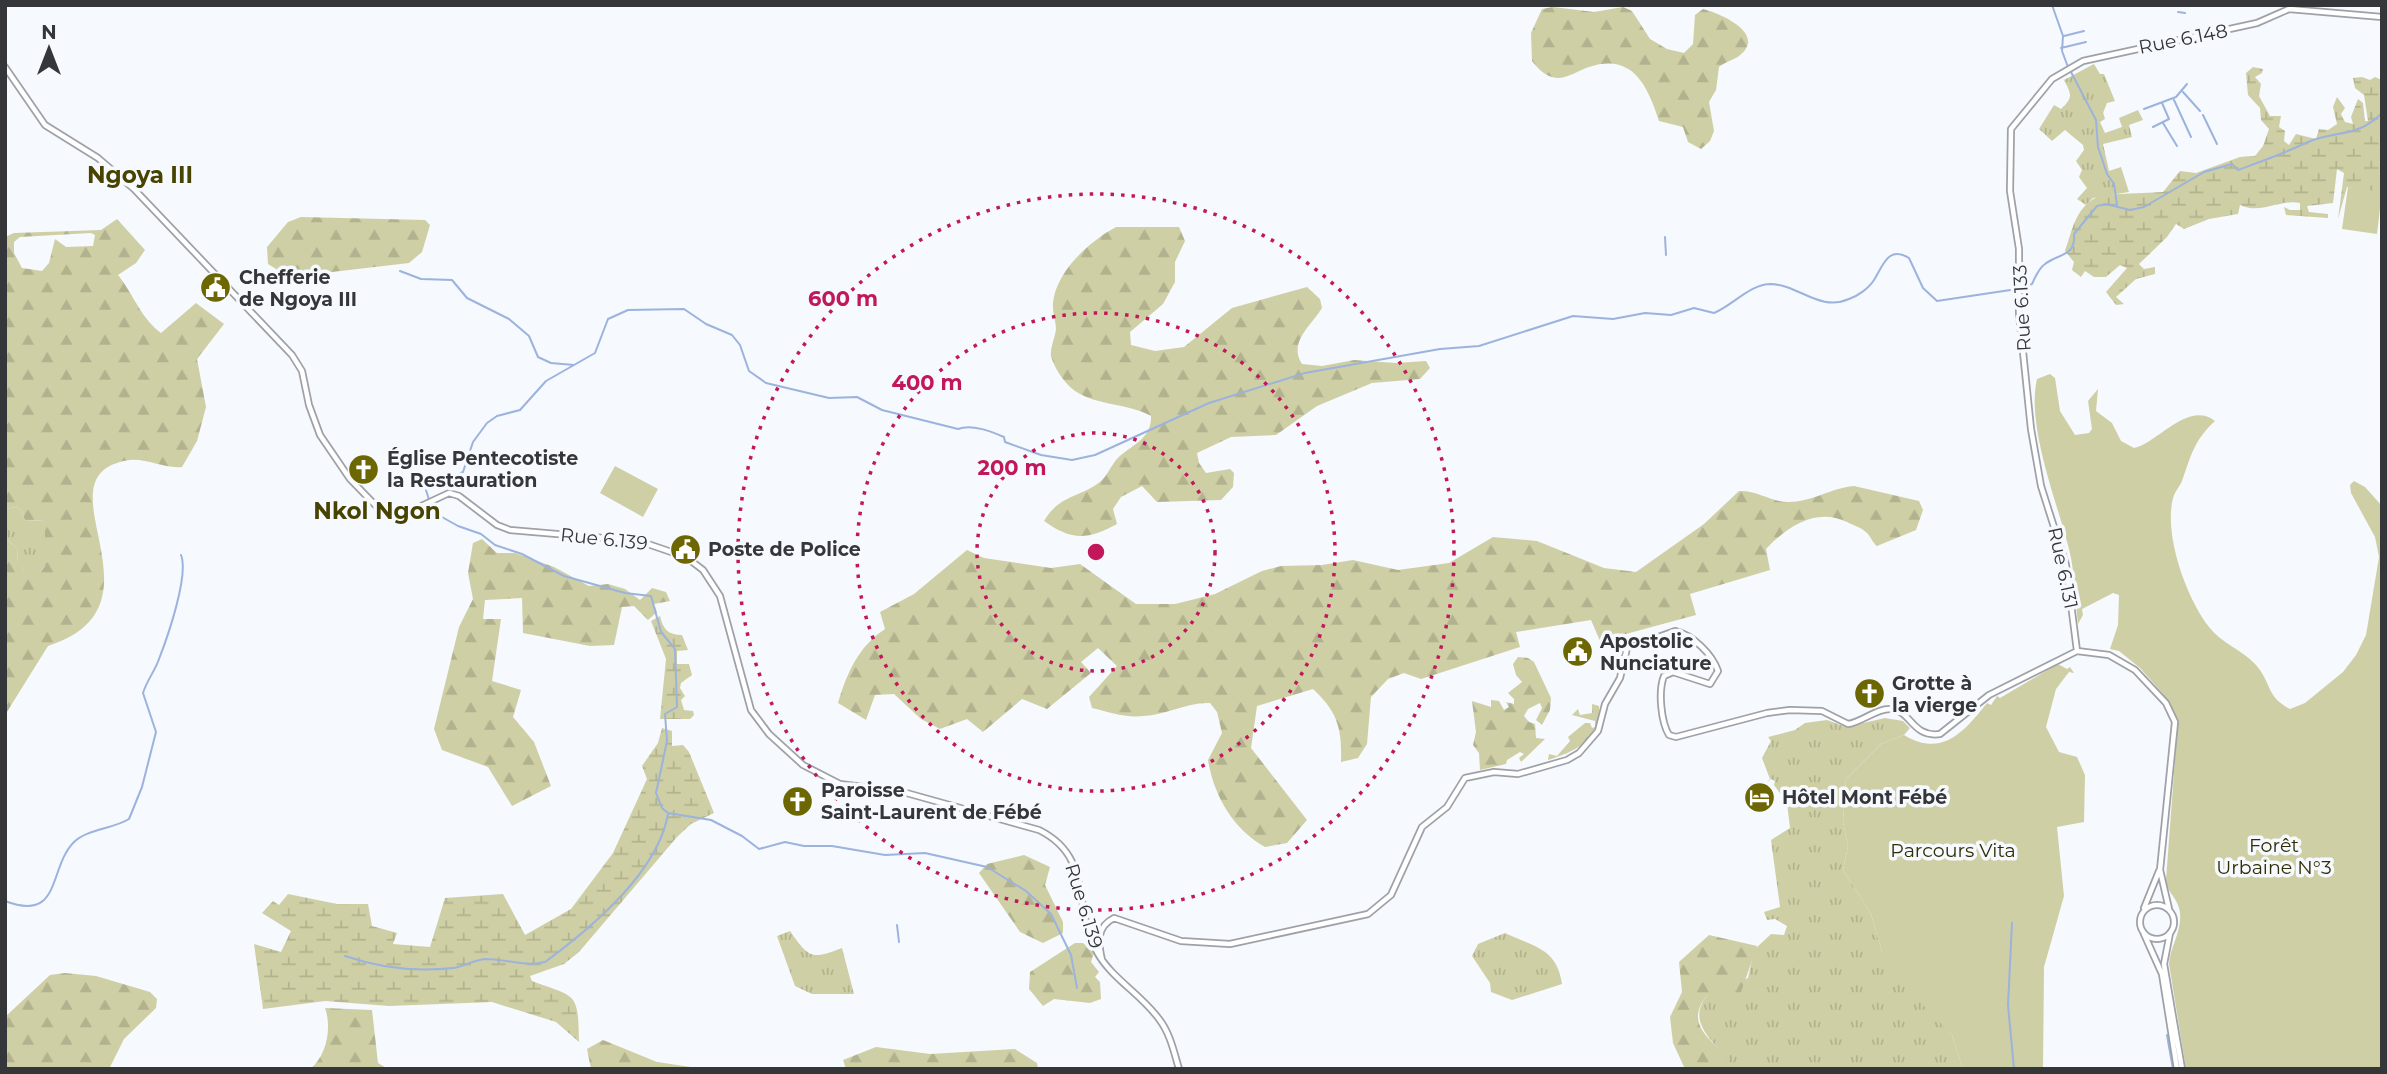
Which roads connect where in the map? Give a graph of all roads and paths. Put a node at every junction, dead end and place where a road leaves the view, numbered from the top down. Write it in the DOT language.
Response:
graph roads {
  1 [pos="2382,17"];
  2 [pos="5,67"];
  3 [pos="2011,129"];
  4 [pos="2041,486"];
  5 [pos="2077,651"];
  6 [pos="2160,870"];
  7 [pos="2169,909"];
  8 [pos="2142,912"];
  9 [pos="2170,933"];
  10 [pos="2144,934"];
  11 [pos="1102,960"];
  12 [pos="1179,1069"];
  13 [pos="2179,1069"];
  1 -- 3 [label="street, Rue 6.148"];
  2 -- 11 [label="street, Rue 6.139"];
  3 -- 4 [label="street, Rue 6.133"];
  4 -- 5 [label="street, Rue 6.131"];
  5 -- 6 [label="street"];
  5 -- 11 [label="street"];
  6 -- 7 [label="street"];
  6 -- 8 [label="street"];
  7 -- 8 [label="street"];
  7 -- 9 [label="street"];
  8 -- 10 [label="street"];
  9 -- 10 [label="street"];
  9 -- 13 [label="street"];
  10 -- 13 [label="street"];
  11 -- 12 [label="street"];
}
